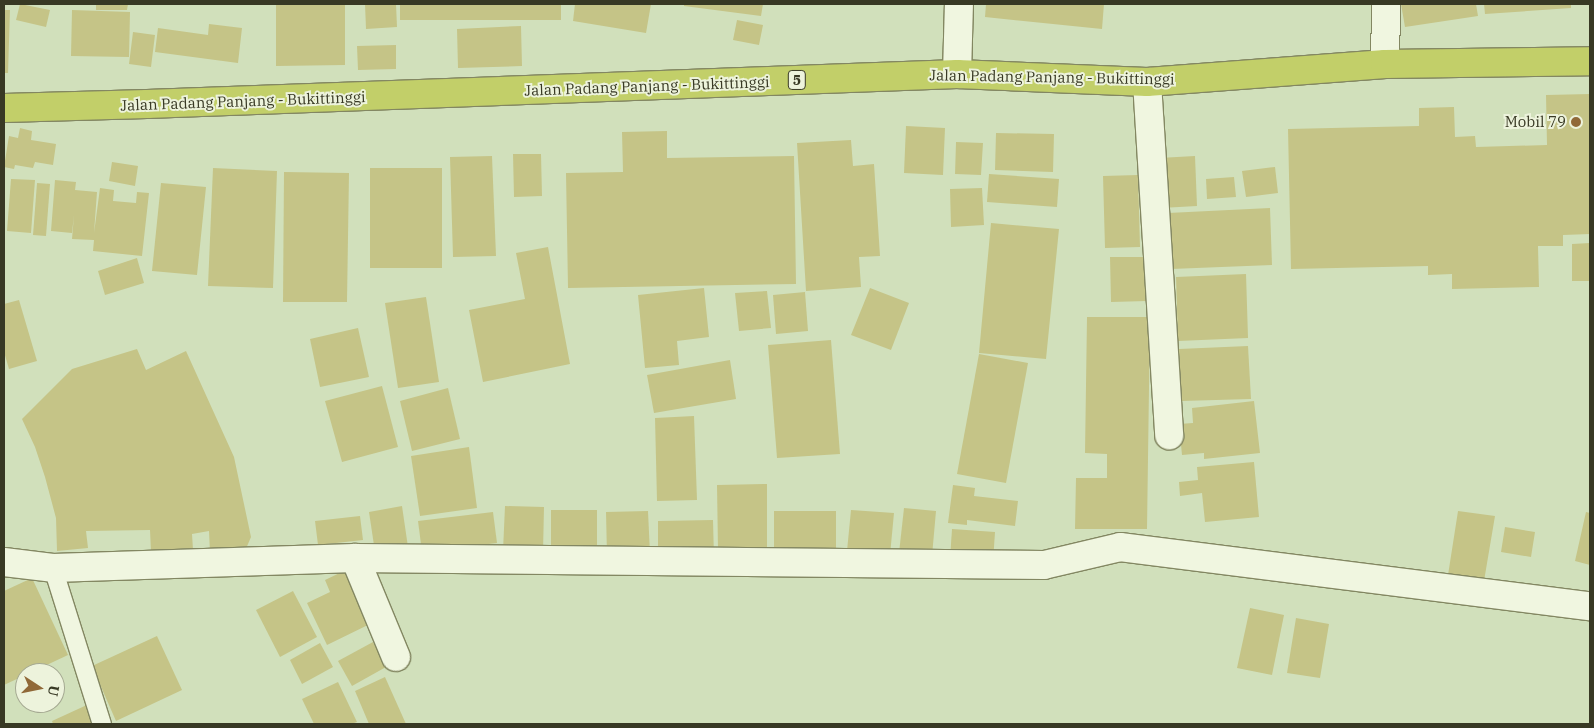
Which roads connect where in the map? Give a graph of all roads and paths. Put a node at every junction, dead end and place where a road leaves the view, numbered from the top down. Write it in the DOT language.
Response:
graph roads {
  1 [pos="959,4"];
  2 [pos="1386,4"];
  3 [pos="1590,61"];
  4 [pos="1385,64"];
  5 [pos="958,74"];
  6 [pos="1148,82"];
  7 [pos="4,108"];
  8 [pos="1169,435"];
  9 [pos="355,558"];
  10 [pos="4,562"];
  11 [pos="53,568"];
  12 [pos="1590,606"];
  13 [pos="396,657"];
  14 [pos="102,724"];
  1 -- 5 [label="street"];
  2 -- 4 [label="street"];
  3 -- 4 [label="highway, Jalan Padang Panjang - Bukittinggi / 5"];
  4 -- 6 [label="highway, Jalan Padang Panjang - Bukittinggi / 5"];
  5 -- 6 [label="highway, Jalan Padang Panjang - Bukittinggi / 5"];
  5 -- 7 [label="highway, Jalan Padang Panjang - Bukittinggi / 5"];
  6 -- 8 [label="street"];
  9 -- 11 [label="street"];
  9 -- 12 [label="street"];
  9 -- 13 [label="street"];
  10 -- 11 [label="street"];
  11 -- 14 [label="lane"];
}
